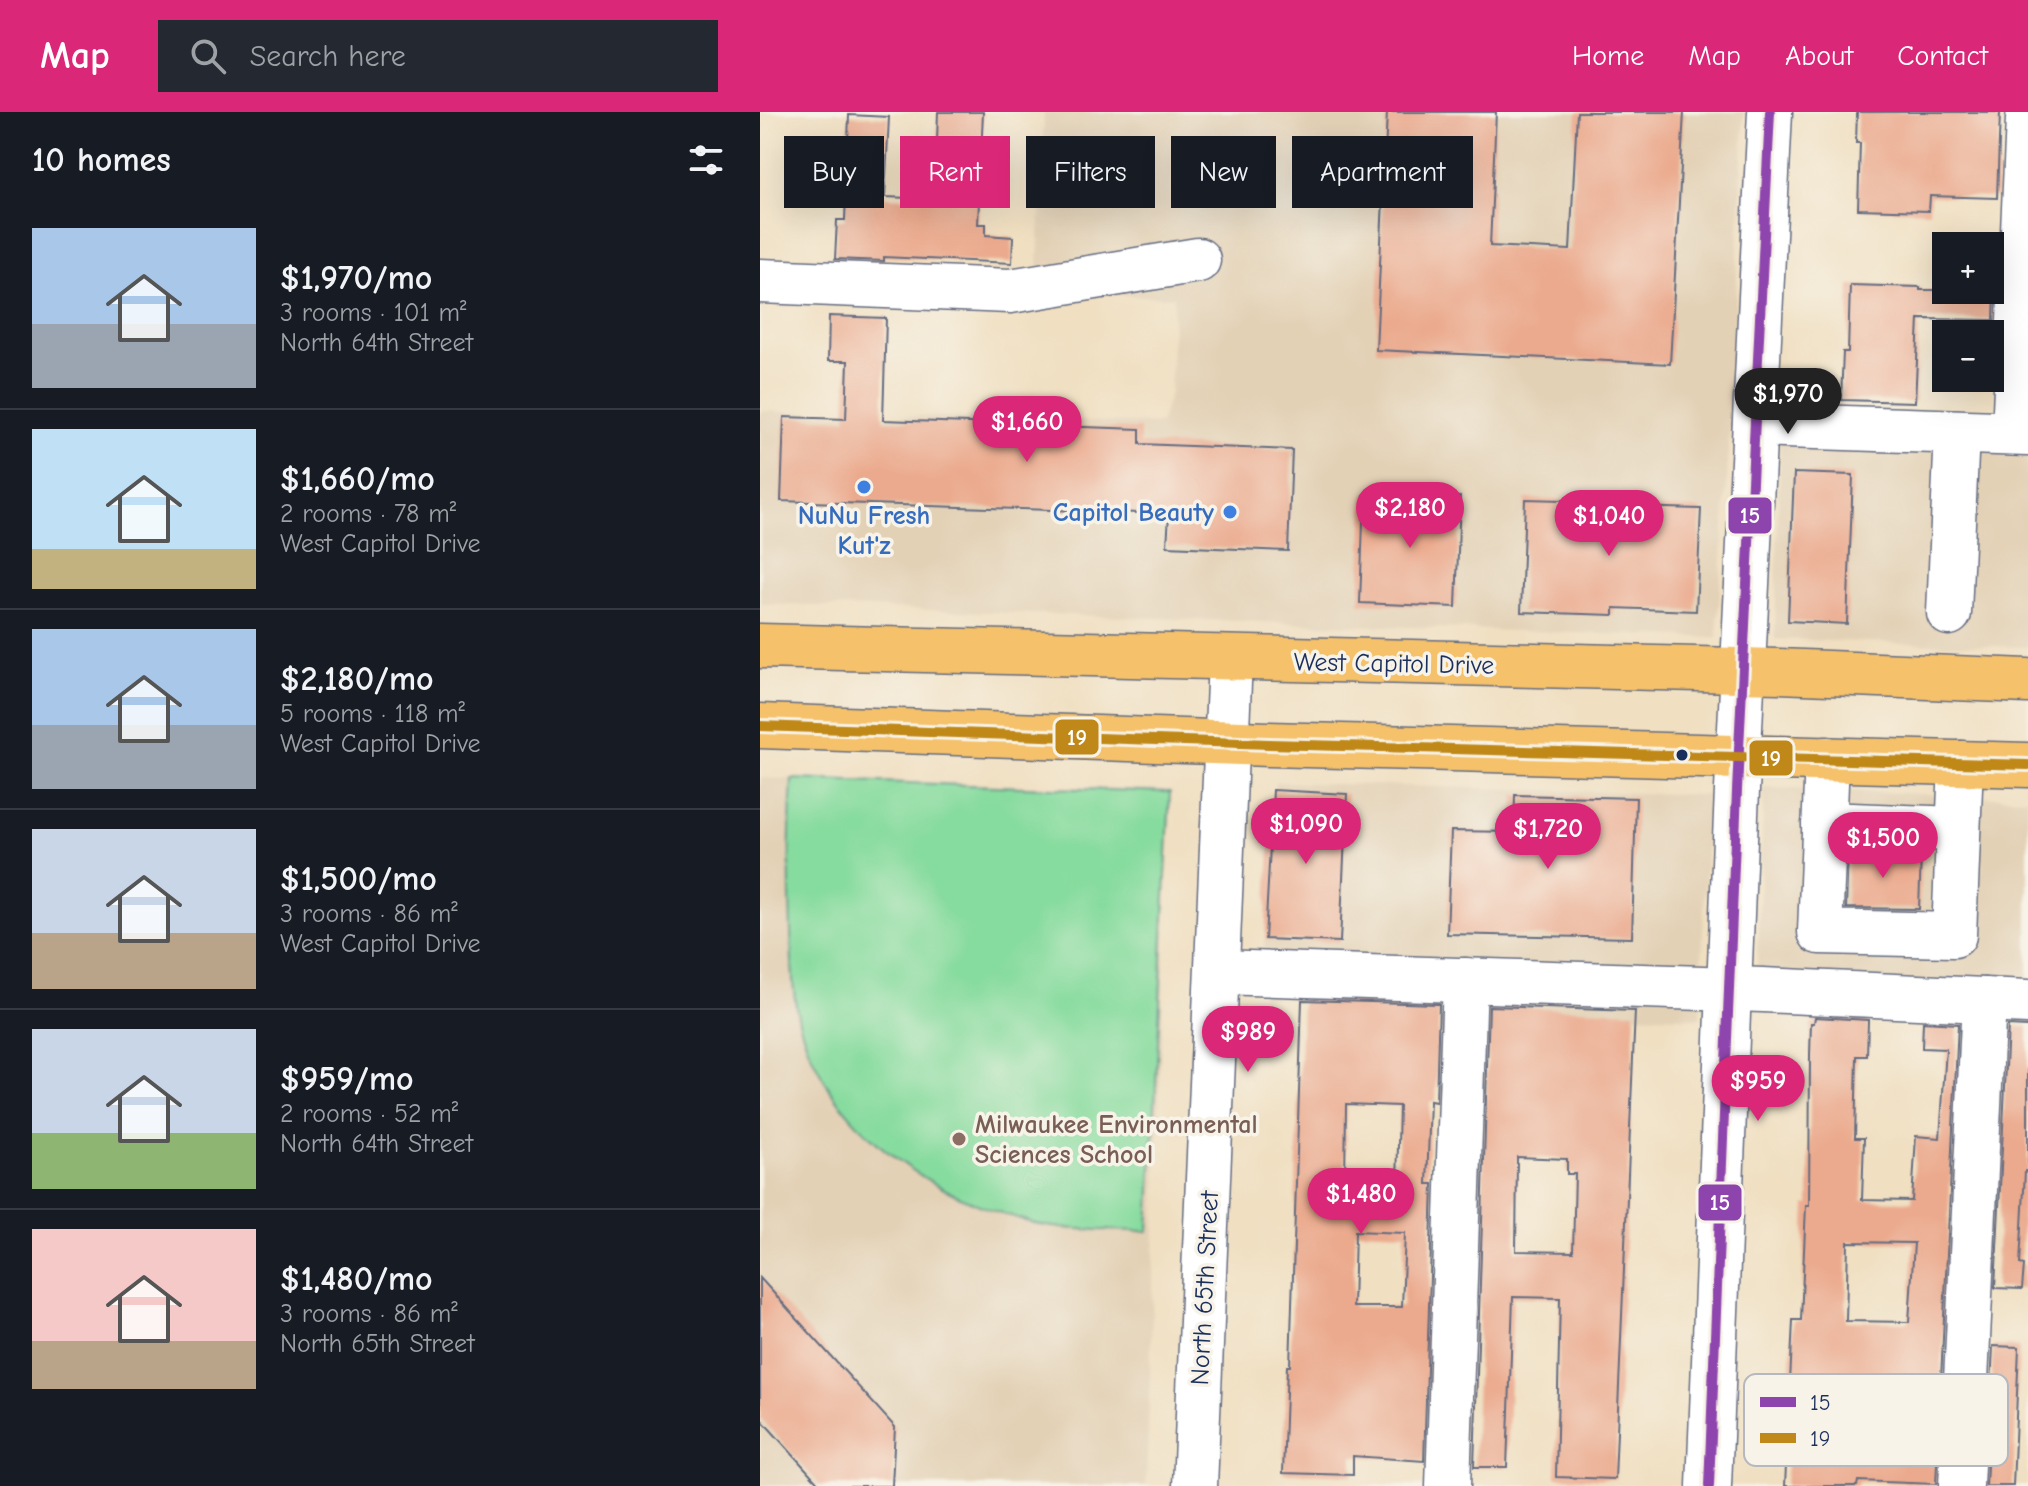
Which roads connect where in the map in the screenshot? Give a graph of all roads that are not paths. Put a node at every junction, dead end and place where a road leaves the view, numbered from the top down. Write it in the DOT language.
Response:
graph roads {
  1 [pos="1770,112"];
  2 [pos="2028,119"];
  3 [pos="1198,260"];
  4 [pos="760,281"];
  5 [pos="1755,425"];
  6 [pos="1957,432"];
  7 [pos="2021,433"];
  8 [pos="1949,613"];
  9 [pos="760,646"];
  10 [pos="1230,659"];
  11 [pos="1742,671"];
  12 [pos="2028,681"];
  13 [pos="760,726"];
  14 [pos="1228,743"];
  15 [pos="1739,757"];
  16 [pos="1827,759"];
  17 [pos="1961,763"];
  18 [pos="2028,765"];
  19 [pos="1824,824"];
  20 [pos="1958,829"];
  21 [pos="1820,932"];
  22 [pos="1218,972"];
  23 [pos="1465,980"];
  24 [pos="1729,989"];
  25 [pos="1791,991"];
  26 [pos="1984,1000"];
  27 [pos="2028,1002"];
  28 [pos="1966,1374"];
  29 [pos="1962,1466"];
  30 [pos="1195,1486"];
  31 [pos="1448,1486"];
  32 [pos="1709,1486"];
  33 [pos="1961,1486"];
  1 -- 5 [label="street"];
  2 -- 7 [label="street"];
  3 -- 4 [label="street"];
  5 -- 6 [label="street"];
  5 -- 11 [label="street"];
  6 -- 7 [label="street"];
  6 -- 8 [label="street"];
  9 -- 10 [label="main road, West Capitol Drive"];
  10 -- 11 [label="main road, West Capitol Drive"];
  10 -- 14 [label="street, North 65th Street"];
  11 -- 12 [label="main road, West Capitol Drive"];
  11 -- 15 [label="street"];
  13 -- 14 [label="main road"];
  14 -- 15 [label="main road"];
  14 -- 22 [label="street, North 65th Street"];
  15 -- 16 [label="main road"];
  15 -- 24 [label="street"];
  16 -- 17 [label="main road"];
  16 -- 19 [label="street"];
  17 -- 18 [label="main road"];
  17 -- 20 [label="street"];
  19 -- 20 [label="street"];
  19 -- 21 [label="street"];
  20 -- 21 [label="street"];
  21 -- 25 [label="street"];
  22 -- 23 [label="street"];
  22 -- 30 [label="street, North 65th Street"];
  23 -- 24 [label="street"];
  23 -- 31 [label="street"];
  24 -- 25 [label="street"];
  24 -- 32 [label="street"];
  25 -- 26 [label="street"];
  26 -- 27 [label="street"];
  26 -- 28 [label="street"];
  29 -- 33 [label="street"];
}
